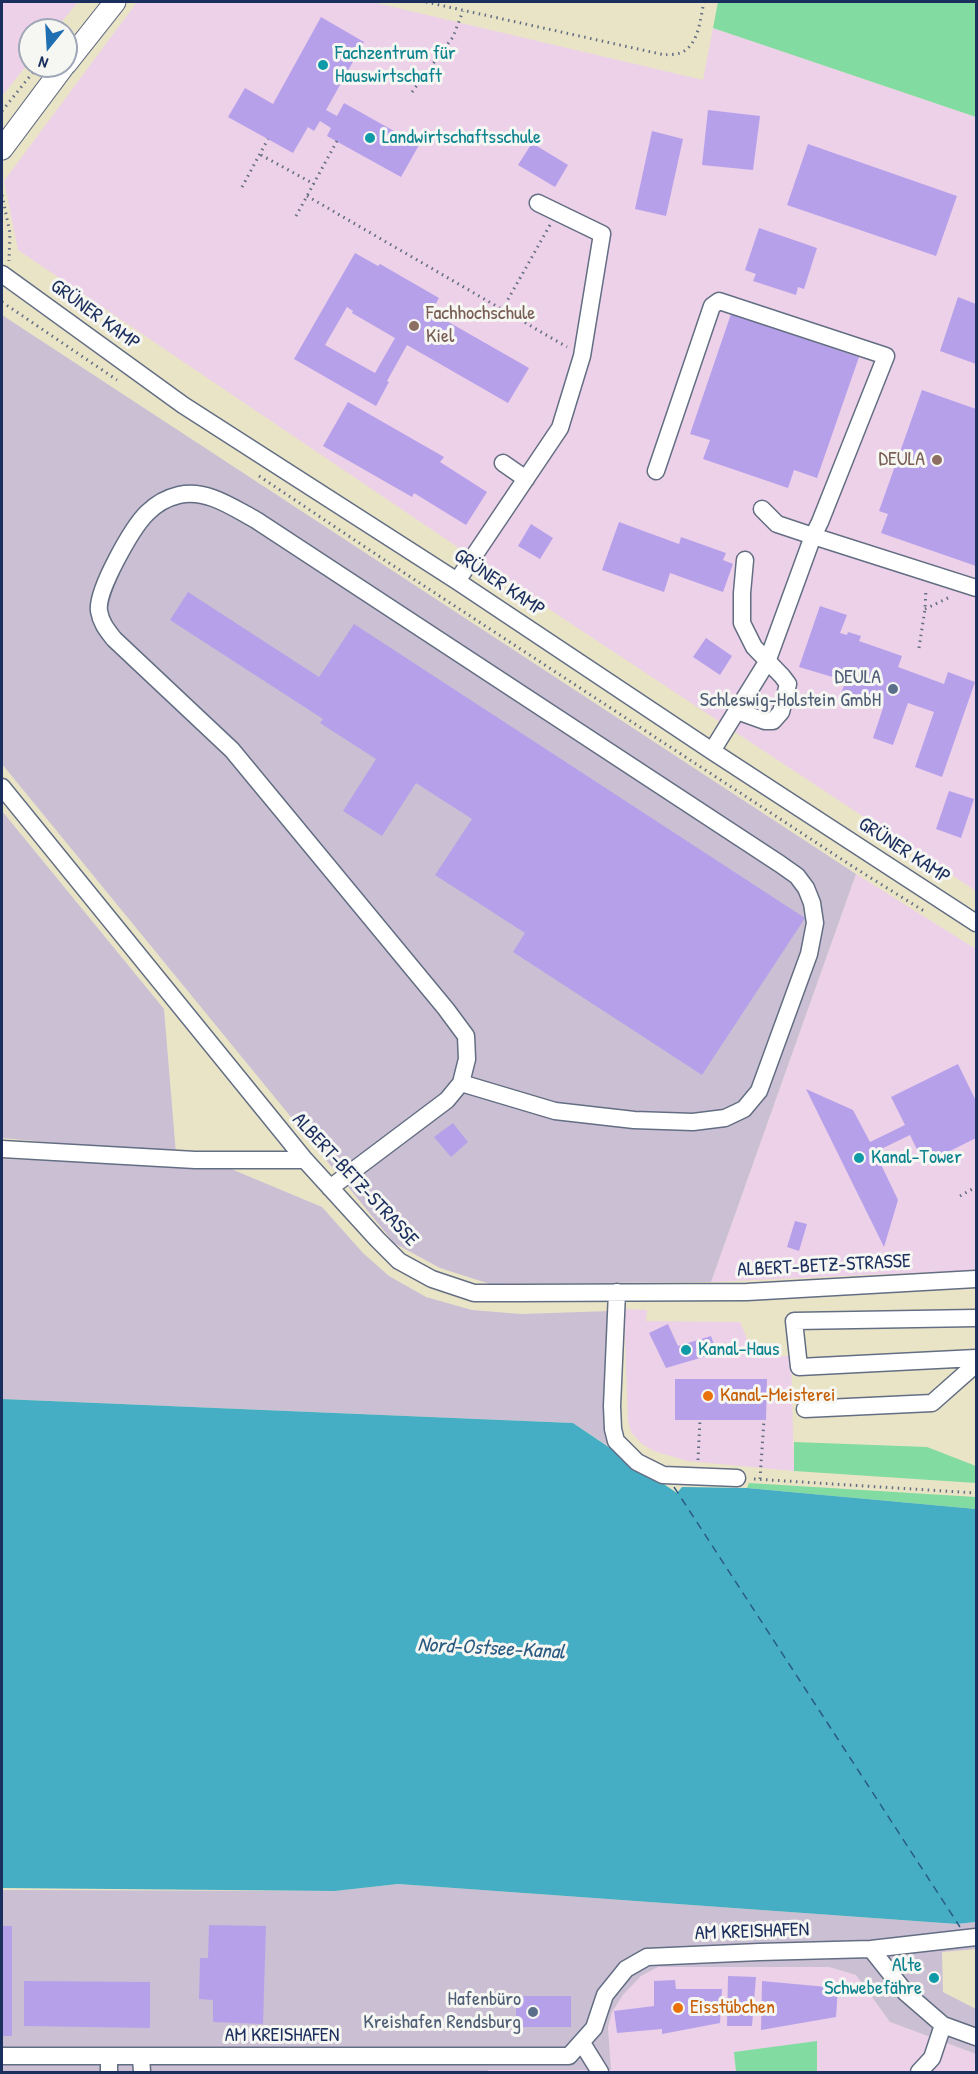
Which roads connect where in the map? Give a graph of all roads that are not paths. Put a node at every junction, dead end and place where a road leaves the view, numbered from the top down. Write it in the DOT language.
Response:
graph roads {
  1 [pos="115,2"];
  2 [pos="78,49"];
  3 [pos="55,78"];
  4 [pos="2,149"];
  5 [pos="538,203"];
  6 [pos="4,270"];
  7 [pos="503,463"];
  8 [pos="656,471"];
  9 [pos="526,479"];
  10 [pos="762,509"];
  11 [pos="813,536"];
  12 [pos="745,560"];
  13 [pos="457,581"];
  14 [pos="976,588"];
  15 [pos="767,662"];
  16 [pos="737,711"];
  17 [pos="712,751"];
  18 [pos="2,787"];
  19 [pos="976,923"];
  20 [pos="461,1083"];
  21 [pos="2,1149"];
  22 [pos="305,1160"];
  23 [pos="330,1188"];
  24 [pos="976,1279"];
  25 [pos="617,1292"];
  26 [pos="976,1318"];
  27 [pos="976,1358"];
  28 [pos="976,1364"];
  29 [pos="804,1409"];
  30 [pos="737,1478"];
  31 [pos="976,1937"];
  32 [pos="871,1949"];
  33 [pos="944,2025"];
  34 [pos="976,2037"];
  35 [pos="582,2043"];
  36 [pos="2,2056"];
  37 [pos="109,2064"];
  38 [pos="142,2065"];
  39 [pos="600,2073"];
  40 [pos="919,2073"];
  1 -- 2 [label="main road"];
  3 -- 4 [label="main road"];
  5 -- 9 [label="street"];
  6 -- 13 [label="street, GRÜNER KAMP"];
  7 -- 9 [label="street"];
  8 -- 11 [label="street"];
  9 -- 13 [label="street"];
  10 -- 11 [label="street"];
  11 -- 14 [label="street"];
  11 -- 15 [label="street"];
  12 -- 15 [label="street"];
  13 -- 17 [label="street, GRÜNER KAMP"];
  15 -- 16 [label="street"];
  15 -- 16 [label="street"];
  16 -- 17 [label="street"];
  17 -- 19 [label="street, GRÜNER KAMP"];
  18 -- 22 [label="street, ALBERT-BETZ-STRASSE"];
  20 -- 20 [label="street"];
  20 -- 23 [label="street"];
  21 -- 22 [label="street"];
  22 -- 23 [label="street, ALBERT-BETZ-STRASSE"];
  23 -- 25 [label="street, ALBERT-BETZ-STRASSE"];
  24 -- 25 [label="street, ALBERT-BETZ-STRASSE"];
  25 -- 30 [label="street"];
  26 -- 27 [label="street"];
  28 -- 29 [label="street"];
  31 -- 32 [label="street, AM KREISHAFEN"];
  32 -- 33 [label="street"];
  32 -- 35 [label="street, AM KREISHAFEN"];
  33 -- 34 [label="street"];
  33 -- 40 [label="street"];
  35 -- 38 [label="street, AM KREISHAFEN"];
  35 -- 39 [label="street"];
  36 -- 37 [label="street, AM KREISHAFEN"];
  37 -- 38 [label="street, AM KREISHAFEN"];
}
